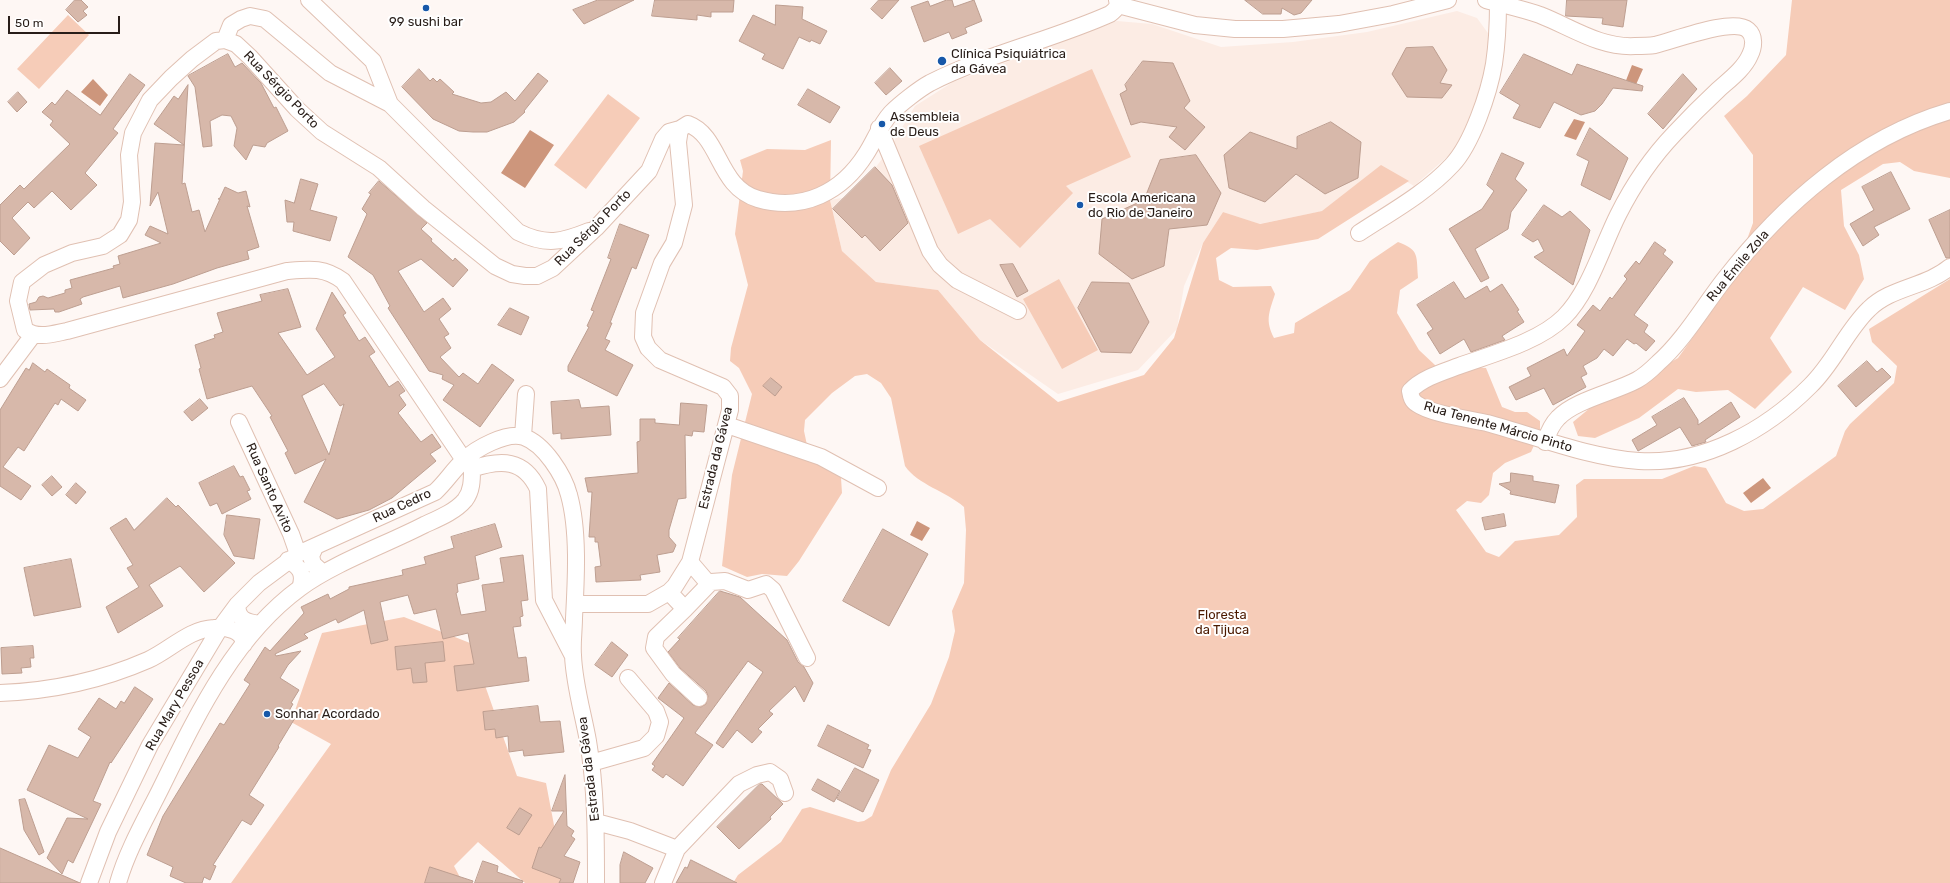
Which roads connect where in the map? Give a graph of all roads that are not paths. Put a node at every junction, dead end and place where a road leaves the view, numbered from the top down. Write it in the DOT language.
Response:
graph roads {
  1 [pos="309,0"];
  2 [pos="1448,0"];
  3 [pos="1492,2"];
  4 [pos="1117,3"];
  5 [pos="225,40"];
  6 [pos="390,104"];
  7 [pos="1950,111"];
  8 [pos="879,128"];
  9 [pos="680,129"];
  10 [pos="596,228"];
  11 [pos="1359,233"];
  12 [pos="1950,267"];
  13 [pos="1018,311"];
  14 [pos="32,335"];
  15 [pos="0,379"];
  16 [pos="526,394"];
  17 [pos="239,422"];
  18 [pos="727,425"];
  19 [pos="523,436"];
  20 [pos="1545,442"];
  21 [pos="468,465"];
  22 [pos="878,488"];
  23 [pos="315,547"];
  24 [pos="293,557"];
  25 [pos="690,562"];
  26 [pos="323,573"];
  27 [pos="708,583"];
  28 [pos="300,588"];
  29 [pos="669,592"];
  30 [pos="575,604"];
  31 [pos="237,605"];
  32 [pos="685,609"];
  33 [pos="260,624"];
  34 [pos="220,628"];
  35 [pos="244,644"];
  36 [pos="573,655"];
  37 [pos="807,658"];
  38 [pos="628,678"];
  39 [pos="0,693"];
  40 [pos="699,698"];
  41 [pos="591,763"];
  42 [pos="785,793"];
  43 [pos="596,822"];
  44 [pos="677,849"];
  45 [pos="89,883"];
  46 [pos="118,883"];
  47 [pos="596,883"];
  48 [pos="663,883"];
  1 -- 6 [label="street"];
  2 -- 4 [label="street"];
  3 -- 11 [label="street"];
  3 -- 20 [label="street, Rua Tenente Márcio Pinto"];
  4 -- 8 [label="street"];
  5 -- 6 [label="street"];
  5 -- 10 [label="street, Rua Sérgio Porto"];
  5 -- 14 [label="street"];
  6 -- 10 [label="street"];
  7 -- 20 [label="street, Rua Émile Zola"];
  8 -- 9 [label="street"];
  8 -- 13 [label="street"];
  9 -- 10 [label="street, Rua Sérgio Porto"];
  9 -- 18 [label="street, Estrada da Gávea"];
  12 -- 20 [label="street, Rua Tenente Márcio Pinto"];
  14 -- 15 [label="street"];
  14 -- 21 [label="street"];
  16 -- 19 [label="street"];
  17 -- 24 [label="street, Rua Santo Avito"];
  18 -- 22 [label="street"];
  18 -- 25 [label="street, Estrada da Gávea"];
  19 -- 21 [label="street, Rua Cedro"];
  19 -- 30 [label="street"];
  21 -- 23 [label="street, Rua Cedro"];
  21 -- 26 [label="street, Rua Cedro"];
  21 -- 36 [label="street, Estrada da Gávea"];
  23 -- 24 [label="street, Rua Cedro"];
  23 -- 26 [label="street"];
  24 -- 28 [label="street"];
  24 -- 31 [label="street, Rua Mary Pessoa"];
  25 -- 27 [label="street"];
  25 -- 29 [label="street, Estrada da Gávea"];
  26 -- 28 [label="street, Rua Mary Pessoa"];
  27 -- 32 [label="street"];
  27 -- 37 [label="street"];
  28 -- 33 [label="street, Rua Mary Pessoa"];
  29 -- 30 [label="street, Estrada da Gávea"];
  29 -- 32 [label="street"];
  30 -- 36 [label="street, Estrada da Gávea"];
  31 -- 33 [label="street"];
  31 -- 34 [label="street, Rua Mary Pessoa"];
  32 -- 40 [label="street"];
  33 -- 35 [label="street, Rua Mary Pessoa"];
  34 -- 35 [label="street"];
  34 -- 39 [label="street"];
  34 -- 45 [label="street, Rua Mary Pessoa"];
  35 -- 46 [label="street, Rua Mary Pessoa"];
  36 -- 41 [label="street, Estrada da Gávea"];
  38 -- 41 [label="street"];
  41 -- 43 [label="street, Estrada da Gávea"];
  42 -- 44 [label="street"];
  43 -- 44 [label="street"];
  43 -- 47 [label="street, Estrada da Gávea"];
  44 -- 48 [label="street"];
}
